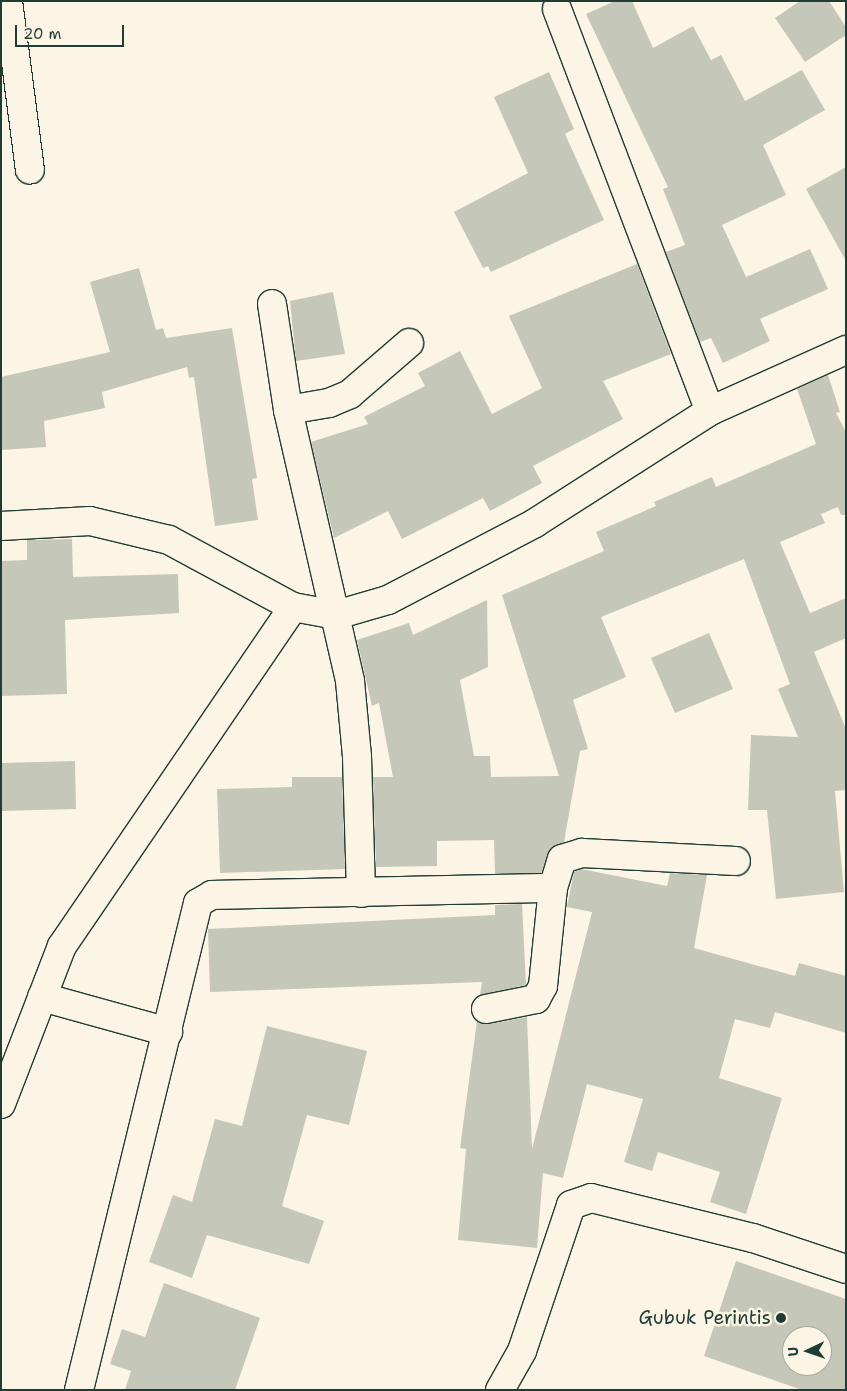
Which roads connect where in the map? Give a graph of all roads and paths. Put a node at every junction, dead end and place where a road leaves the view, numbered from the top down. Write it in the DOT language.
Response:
graph roads {
  1 [pos="8,1"];
  2 [pos="557,9"];
  3 [pos="30,170"];
  4 [pos="272,304"];
  5 [pos="410,343"];
  6 [pos="846,350"];
  7 [pos="288,410"];
  8 [pos="710,411"];
  9 [pos="1,526"];
  10 [pos="293,607"];
  11 [pos="336,615"];
  12 [pos="736,861"];
  13 [pos="553,888"];
  14 [pos="361,892"];
  15 [pos="42,997"];
  16 [pos="486,1009"];
  17 [pos="168,1032"];
  18 [pos="1,1104"];
  19 [pos="846,1269"];
  20 [pos="79,1390"];
  21 [pos="500,1390"];
  1 -- 3 [label="street"];
  2 -- 8 [label="street"];
  4 -- 7 [label="street"];
  5 -- 7 [label="street"];
  6 -- 8 [label="street"];
  7 -- 11 [label="street"];
  8 -- 11 [label="street"];
  9 -- 10 [label="street"];
  10 -- 11 [label="street"];
  10 -- 15 [label="street"];
  11 -- 14 [label="street"];
  12 -- 13 [label="street"];
  13 -- 14 [label="street"];
  13 -- 16 [label="street"];
  14 -- 17 [label="street"];
  15 -- 17 [label="street"];
  15 -- 18 [label="street"];
  17 -- 20 [label="street"];
  19 -- 21 [label="street"];
}
